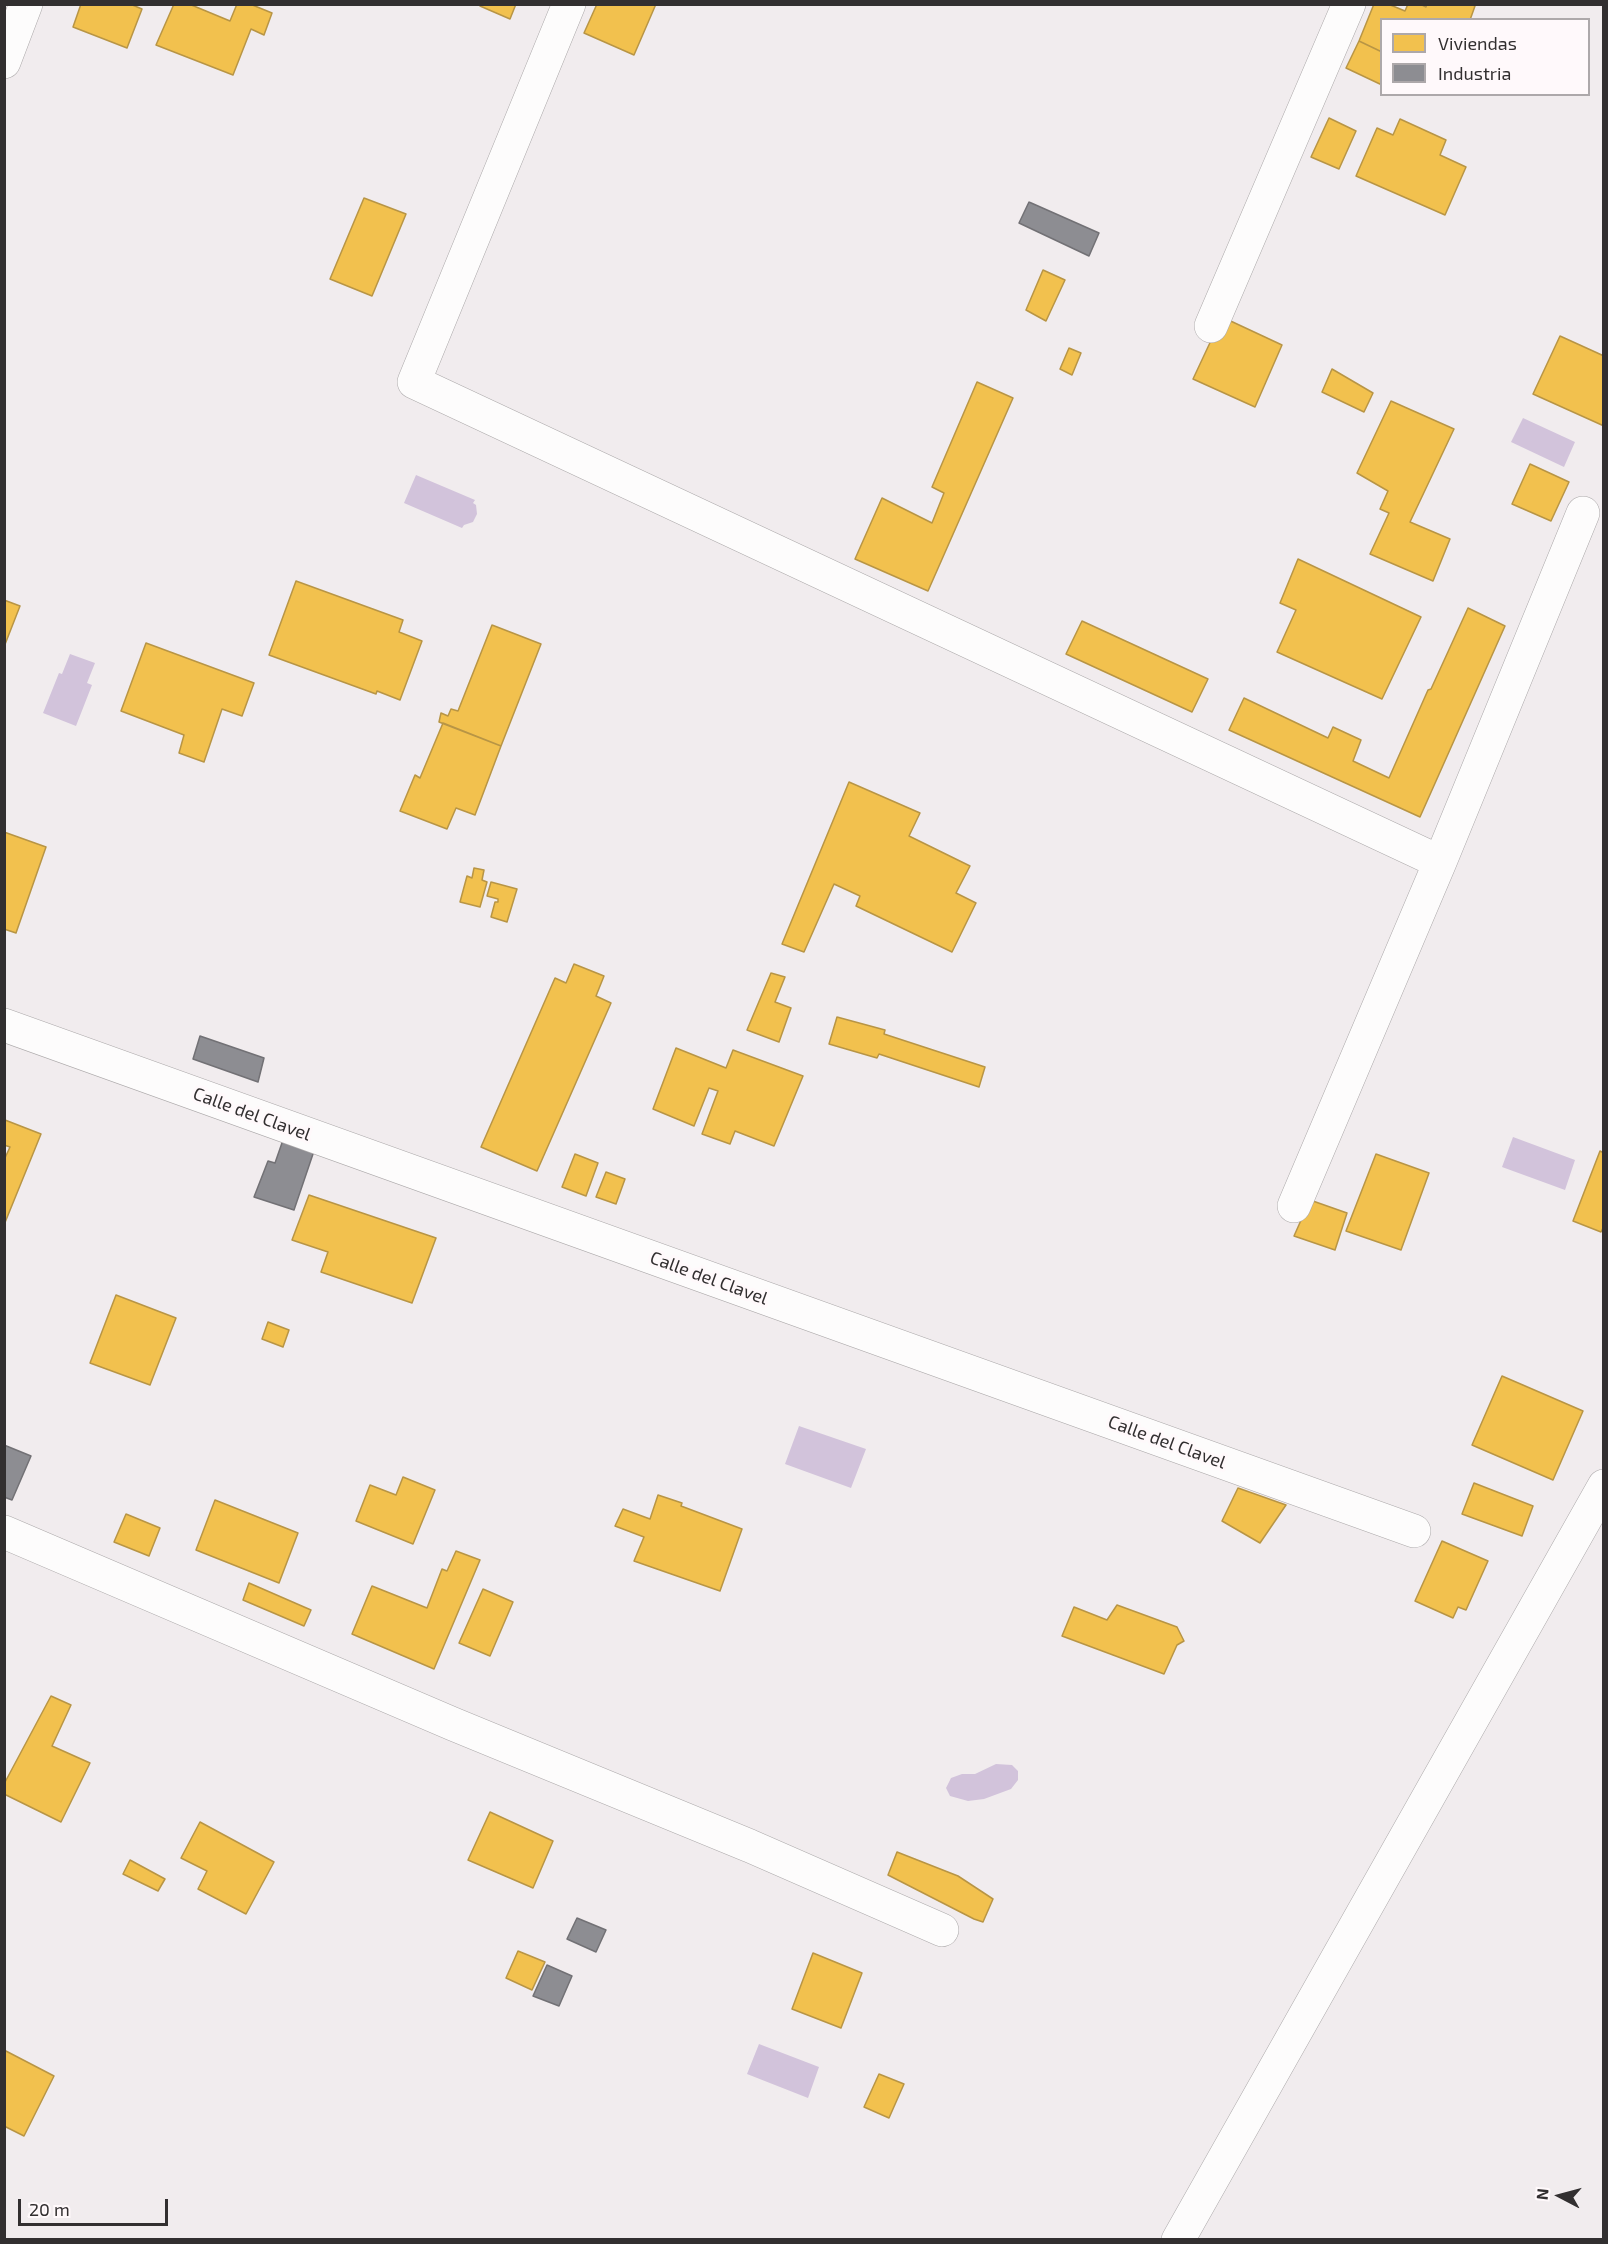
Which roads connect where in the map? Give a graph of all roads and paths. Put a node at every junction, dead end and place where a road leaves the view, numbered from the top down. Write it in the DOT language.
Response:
graph roads {
  1 [pos="26,4"];
  2 [pos="569,4"];
  3 [pos="1349,4"];
  4 [pos="4,62"];
  5 [pos="1211,326"];
  6 [pos="1583,513"];
  7 [pos="1440,861"];
  8 [pos="4,1025"];
  9 [pos="1294,1206"];
  10 [pos="1604,1486"];
  11 [pos="1414,1531"];
  12 [pos="4,1532"];
  13 [pos="942,1930"];
  14 [pos="1178,2240"];
  1 -- 4 [label="street"];
  2 -- 7 [label="street"];
  3 -- 5 [label="street"];
  6 -- 7 [label="street"];
  7 -- 9 [label="street"];
  8 -- 11 [label="street, Calle del Clavel"];
  10 -- 14 [label="street"];
  12 -- 13 [label="street"];
}
